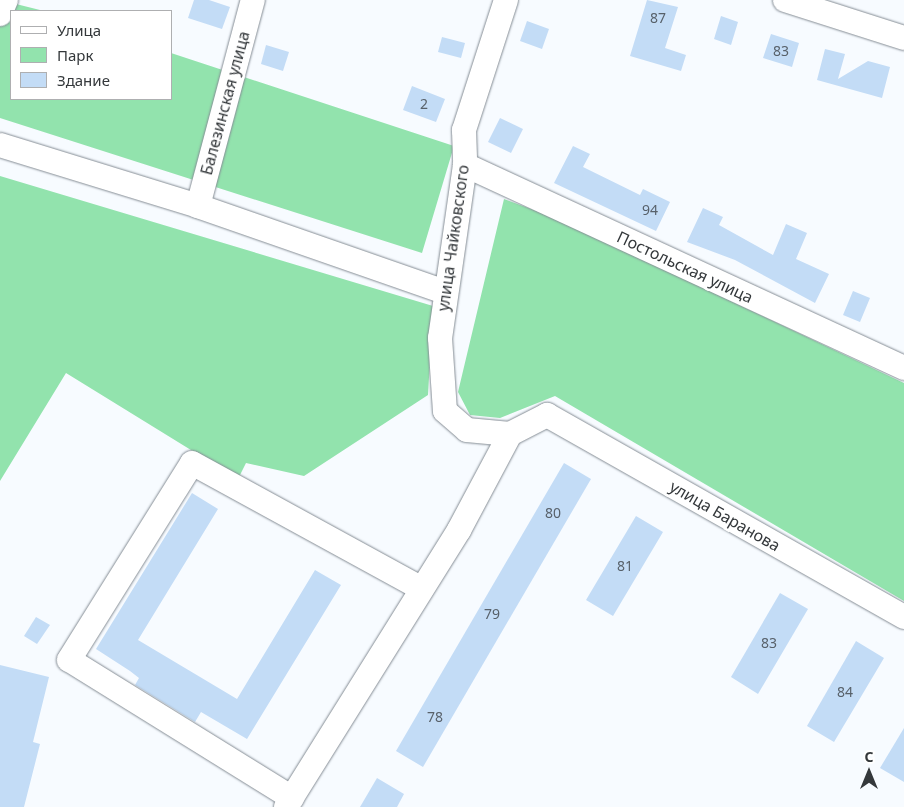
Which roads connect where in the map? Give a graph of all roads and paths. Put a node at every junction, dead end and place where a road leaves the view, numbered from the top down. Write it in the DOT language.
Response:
graph roads {
  1 [pos="6,0"];
  2 [pos="253,0"];
  3 [pos="506,0"];
  4 [pos="785,0"];
  5 [pos="0,14"];
  6 [pos="904,38"];
  7 [pos="0,145"];
  8 [pos="465,165"];
  9 [pos="198,206"];
  10 [pos="445,292"];
  11 [pos="904,368"];
  12 [pos="510,434"];
  13 [pos="422,589"];
  14 [pos="904,617"];
  15 [pos="289,802"];
  1 -- 5 [label="street"];
  2 -- 9 [label="street, Балезинская улица"];
  3 -- 8 [label="street, улица Чайковского"];
  4 -- 6 [label="street"];
  7 -- 9 [label="street"];
  8 -- 10 [label="street, улица Чайковского"];
  8 -- 11 [label="street, Постольская улица"];
  9 -- 10 [label="street"];
  10 -- 12 [label="street, улица Чайковского"];
  12 -- 13 [label="street"];
  12 -- 14 [label="street, улица Баранова"];
  13 -- 15 [label="street"];
  13 -- 15 [label="street"];
}
